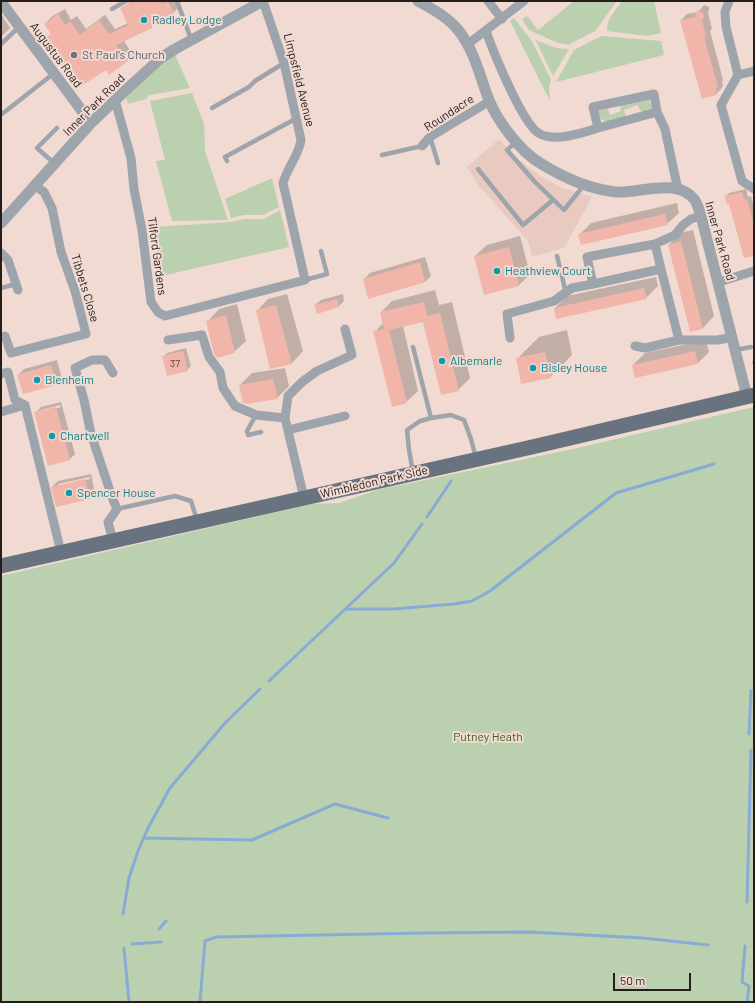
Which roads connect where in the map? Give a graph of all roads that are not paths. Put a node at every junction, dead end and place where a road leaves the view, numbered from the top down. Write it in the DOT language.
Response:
graph roads {
  1 [pos="126,1"];
  2 [pos="177,1"];
  3 [pos="263,1"];
  4 [pos="418,1"];
  5 [pos="488,1"];
  6 [pos="524,1"];
  7 [pos="729,1"];
  8 [pos="1,2"];
  9 [pos="112,9"];
  10 [pos="502,19"];
  11 [pos="19,27"];
  12 [pos="486,31"];
  13 [pos="191,40"];
  14 [pos="1,44"];
  15 [pos="468,44"];
  16 [pos="284,63"];
  17 [pos="754,71"];
  18 [pos="53,74"];
  19 [pos="738,75"];
  20 [pos="115,100"];
  21 [pos="490,101"];
  22 [pos="212,108"];
  23 [pos="657,112"];
  24 [pos="1,113"];
  25 [pos="297,118"];
  26 [pos="91,123"];
  27 [pos="57,128"];
  28 [pos="598,128"];
  29 [pos="430,138"];
  30 [pos="516,141"];
  31 [pos="422,146"];
  32 [pos="382,154"];
  33 [pos="227,161"];
  34 [pos="438,163"];
  35 [pos="54,164"];
  36 [pos="478,168"];
  37 [pos="34,185"];
  38 [pos="584,185"];
  39 [pos="754,189"];
  40 [pos="678,190"];
  41 [pos="553,200"];
  42 [pos="701,216"];
  43 [pos="1,223"];
  44 [pos="655,244"];
  45 [pos="321,251"];
  46 [pos="1,253"];
  47 [pos="557,256"];
  48 [pos="662,269"];
  49 [pos="754,271"];
  50 [pos="305,280"];
  51 [pos="719,282"];
  52 [pos="593,284"];
  53 [pos="17,287"];
  54 [pos="1,288"];
  55 [pos="567,291"];
  56 [pos="345,329"];
  57 [pos="6,336"];
  58 [pos="732,337"];
  59 [pos="510,338"];
  60 [pos="168,340"];
  61 [pos="679,340"];
  62 [pos="635,346"];
  63 [pos="751,346"];
  64 [pos="413,347"];
  65 [pos="735,350"];
  66 [pos="113,373"];
  67 [pos="1,374"];
  68 [pos="750,396"];
  69 [pos="25,405"];
  70 [pos="1,412"];
  71 [pos="256,415"];
  72 [pos="345,416"];
  73 [pos="285,418"];
  74 [pos="431,418"];
  75 [pos="288,430"];
  76 [pos="261,432"];
  77 [pos="476,459"];
  78 [pos="414,473"];
  79 [pos="304,498"];
  80 [pos="117,509"];
  81 [pos="198,522"];
  82 [pos="112,541"];
  83 [pos="61,552"];
  84 [pos="1,566"];
  1 -- 9 [label="lane"];
  2 -- 13 [label="lane"];
  3 -- 13 [label="street, Inner Park Road"];
  3 -- 16 [label="street, Limpsfield Avenue"];
  4 -- 15 [label="street, Inner Park Road"];
  5 -- 10 [label="street"];
  6 -- 10 [label="street"];
  7 -- 19 [label="street"];
  8 -- 11 [label="street, Augustus Road"];
  10 -- 12 [label="street"];
  11 -- 14 [label="lane"];
  11 -- 18 [label="street, Augustus Road"];
  12 -- 15 [label="street"];
  12 -- 28 [label="street"];
  13 -- 20 [label="street, Inner Park Road"];
  15 -- 21 [label="street, Inner Park Road"];
  16 -- 22 [label="lane"];
  16 -- 25 [label="street, Limpsfield Avenue"];
  17 -- 19 [label="street"];
  18 -- 24 [label="lane"];
  18 -- 26 [label="street, Augustus Road"];
  19 -- 39 [label="street"];
  20 -- 26 [label="street, Inner Park Road"];
  20 -- 50 [label="street, Tilford Gardens"];
  21 -- 29 [label="street, Roundacre"];
  21 -- 30 [label="street, Inner Park Road"];
  23 -- 28 [label="street"];
  23 -- 28 [label="street"];
  23 -- 40 [label="street"];
  25 -- 33 [label="lane"];
  25 -- 50 [label="street, Limpsfield Avenue"];
  26 -- 35 [label="street, Inner Park Road"];
  27 -- 35 [label="lane"];
  29 -- 31 [label="street, Roundacre"];
  29 -- 34 [label="lane"];
  30 -- 38 [label="street, Inner Park Road"];
  30 -- 41 [label="lane"];
  31 -- 32 [label="lane"];
  35 -- 37 [label="street, Inner Park Road"];
  36 -- 41 [label="lane"];
  37 -- 43 [label="street, Inner Park Road"];
  37 -- 57 [label="street, Tibbets Close"];
  38 -- 40 [label="street, Inner Park Road"];
  38 -- 41 [label="lane"];
  40 -- 42 [label="street, Inner Park Road"];
  42 -- 44 [label="street"];
  42 -- 51 [label="street, Inner Park Road"];
  44 -- 48 [label="street"];
  44 -- 52 [label="street"];
  45 -- 50 [label="lane"];
  46 -- 53 [label="street"];
  47 -- 55 [label="lane"];
  48 -- 52 [label="street"];
  48 -- 61 [label="street"];
  49 -- 51 [label="street"];
  51 -- 58 [label="street, Inner Park Road"];
  52 -- 55 [label="street"];
  53 -- 54 [label="lane"];
  55 -- 59 [label="street"];
  56 -- 73 [label="street"];
  58 -- 61 [label="street"];
  58 -- 65 [label="street, Inner Park Road"];
  60 -- 71 [label="street"];
  61 -- 62 [label="street"];
  63 -- 65 [label="lane"];
  64 -- 74 [label="lane"];
  65 -- 68 [label="street, Inner Park Road"];
  66 -- 80 [label="street"];
  67 -- 69 [label="street"];
  68 -- 77 [label="main road, Wimbledon Park Side"];
  69 -- 70 [label="street"];
  69 -- 83 [label="street"];
  71 -- 73 [label="street"];
  71 -- 76 [label="lane"];
  72 -- 75 [label="street"];
  73 -- 75 [label="street"];
  74 -- 77 [label="lane"];
  74 -- 78 [label="lane"];
  75 -- 79 [label="street"];
  77 -- 78 [label="main road, Wimbledon Park Side"];
  78 -- 79 [label="main road, Wimbledon Park Side"];
  79 -- 81 [label="main road, Wimbledon Park Side"];
  80 -- 81 [label="lane"];
  80 -- 82 [label="street"];
  81 -- 82 [label="main road, Wimbledon Park Side"];
  82 -- 83 [label="main road, Wimbledon Park Side"];
  83 -- 84 [label="main road, Wimbledon Park Side"];
}
